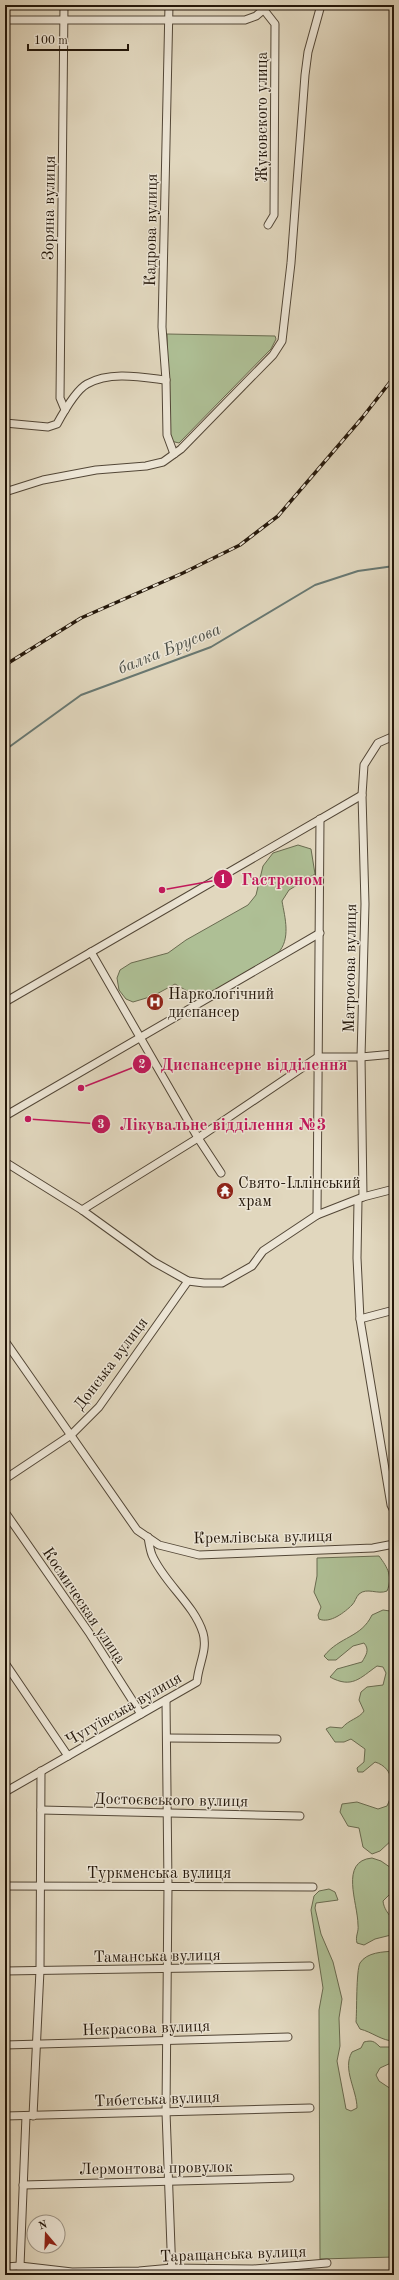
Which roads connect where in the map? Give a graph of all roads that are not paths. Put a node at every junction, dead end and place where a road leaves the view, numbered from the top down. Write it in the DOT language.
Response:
graph roads {
  1 [pos="64,5"];
  2 [pos="169,5"];
  3 [pos="321,5"];
  4 [pos="391,5"];
  5 [pos="267,8"];
  6 [pos="394,8"];
  7 [pos="5,20"];
  8 [pos="64,20"];
  9 [pos="169,20"];
  10 [pos="268,225"];
  11 [pos="166,380"];
  12 [pos="65,410"];
  13 [pos="5,423"];
  14 [pos="174,454"];
  15 [pos="5,492"];
  16 [pos="394,736"];
  17 [pos="362,795"];
  18 [pos="320,819"];
  19 [pos="320,933"];
  20 [pos="91,952"];
  21 [pos="5,1002"];
  22 [pos="139,1039"];
  23 [pos="394,1054"];
  24 [pos="318,1057"];
  25 [pos="362,1057"];
  26 [pos="5,1116"];
  27 [pos="198,1138"];
  28 [pos="5,1162"];
  29 [pos="221,1173"];
  30 [pos="394,1189"];
  31 [pos="360,1199"];
  32 [pos="82,1210"];
  33 [pos="317,1215"];
  34 [pos="188,1280"];
  35 [pos="394,1310"];
  36 [pos="360,1319"];
  37 [pos="5,1341"];
  38 [pos="71,1435"];
  39 [pos="5,1479"];
  40 [pos="394,1511"];
  41 [pos="5,1512"];
  42 [pos="148,1537"];
  43 [pos="394,1544"];
  44 [pos="5,1663"];
  45 [pos="166,1700"];
  46 [pos="141,1714"];
  47 [pos="167,1738"];
  48 [pos="277,1739"];
  49 [pos="68,1756"];
  50 [pos="41,1771"];
  51 [pos="5,1792"];
  52 [pos="41,1810"];
  53 [pos="167,1812"];
  54 [pos="300,1816"];
  55 [pos="5,1886"];
  56 [pos="40,1886"];
  57 [pos="168,1886"];
  58 [pos="312,1887"];
  59 [pos="310,1966"];
  60 [pos="5,1970"];
  61 [pos="40,1970"];
  62 [pos="167,1970"];
  63 [pos="288,2037"];
  64 [pos="167,2041"];
  65 [pos="37,2044"];
  66 [pos="5,2045"];
  67 [pos="310,2108"];
  68 [pos="166,2112"];
  69 [pos="5,2116"];
  70 [pos="29,2116"];
  71 [pos="290,2178"];
  72 [pos="169,2181"];
  73 [pos="22,2184"];
  74 [pos="327,2263"];
  75 [pos="20,2266"];
  76 [pos="5,2267"];
  77 [pos="172,2271"];
  78 [pos="22,2275"];
  1 -- 8 [label="street, Зоряна вулиця"];
  2 -- 9 [label="street, Кадрова вулиця"];
  3 -- 14 [label="street"];
  4 -- 6 [label="street"];
  5 -- 9 [label="street"];
  5 -- 10 [label="street, Жуковского улица"];
  7 -- 8 [label="street"];
  8 -- 9 [label="street"];
  8 -- 12 [label="street, Зоряна вулиця"];
  9 -- 11 [label="street, Кадрова вулиця"];
  11 -- 12 [label="street"];
  11 -- 14 [label="street, Кадрова вулиця"];
  12 -- 13 [label="street"];
  14 -- 15 [label="street"];
  16 -- 17 [label="street, Матросова вулиця"];
  17 -- 18 [label="street"];
  17 -- 25 [label="street, Матросова вулиця"];
  18 -- 19 [label="street, Матросова вулиця"];
  18 -- 20 [label="street"];
  19 -- 22 [label="street"];
  19 -- 24 [label="street, Матросова вулиця"];
  20 -- 21 [label="street"];
  20 -- 22 [label="street"];
  22 -- 26 [label="street"];
  22 -- 27 [label="street"];
  23 -- 25 [label="street"];
  24 -- 25 [label="street"];
  24 -- 27 [label="street"];
  24 -- 33 [label="street, Матросова вулиця"];
  25 -- 31 [label="street, Матросова вулиця"];
  27 -- 29 [label="street"];
  27 -- 32 [label="street"];
  28 -- 32 [label="street"];
  30 -- 31 [label="street"];
  31 -- 33 [label="street"];
  31 -- 36 [label="street, Матросова вулиця"];
  32 -- 34 [label="street"];
  33 -- 34 [label="street"];
  34 -- 38 [label="street, Донська вулиця"];
  35 -- 36 [label="street"];
  36 -- 40 [label="street, Матросова вулиця"];
  37 -- 38 [label="street"];
  38 -- 39 [label="street, Донська вулиця"];
  38 -- 42 [label="street, Кремлівська вулиця"];
  41 -- 46 [label="street, Космическая улица"];
  42 -- 43 [label="street, Кремлівська вулиця"];
  42 -- 45 [label="street, Чугуївська вулиця"];
  44 -- 49 [label="street"];
  45 -- 46 [label="street, Чугуївська вулиця"];
  45 -- 47 [label="street"];
  46 -- 49 [label="street, Чугуївська вулиця"];
  47 -- 48 [label="street"];
  47 -- 53 [label="street"];
  49 -- 50 [label="street, Чугуївська вулиця"];
  50 -- 51 [label="street, Чугуївська вулиця"];
  50 -- 52 [label="street"];
  52 -- 53 [label="street, Достоєвського вулиця"];
  52 -- 56 [label="street"];
  53 -- 54 [label="street, Достоєвського вулиця"];
  53 -- 57 [label="street"];
  55 -- 56 [label="street, Туркменська вулиця"];
  56 -- 57 [label="street, Туркменська вулиця"];
  56 -- 61 [label="street"];
  57 -- 58 [label="street, Туркменська вулиця"];
  57 -- 62 [label="street"];
  59 -- 62 [label="street, Таманська вулиця"];
  60 -- 61 [label="street, Таманська вулиця"];
  61 -- 62 [label="street, Таманська вулиця"];
  61 -- 65 [label="street"];
  62 -- 64 [label="street"];
  63 -- 64 [label="street, Некрасова вулиця"];
  64 -- 65 [label="street, Некрасова вулиця"];
  64 -- 68 [label="street"];
  65 -- 66 [label="street, Некрасова вулиця"];
  65 -- 70 [label="street"];
  67 -- 68 [label="street, Тибетська вулиця"];
  68 -- 70 [label="street, Тибетська вулиця"];
  68 -- 72 [label="street"];
  69 -- 70 [label="street, Тибетська вулиця"];
  70 -- 73 [label="street"];
  71 -- 72 [label="street, Лермонтова провулок"];
  72 -- 73 [label="street, Лермонтова провулок"];
  72 -- 77 [label="street"];
  73 -- 75 [label="street"];
  74 -- 77 [label="street, Таращанська вулиця"];
  75 -- 76 [label="street, Таращанська вулиця"];
  75 -- 77 [label="street, Таращанська вулиця"];
  75 -- 78 [label="street"];
}
